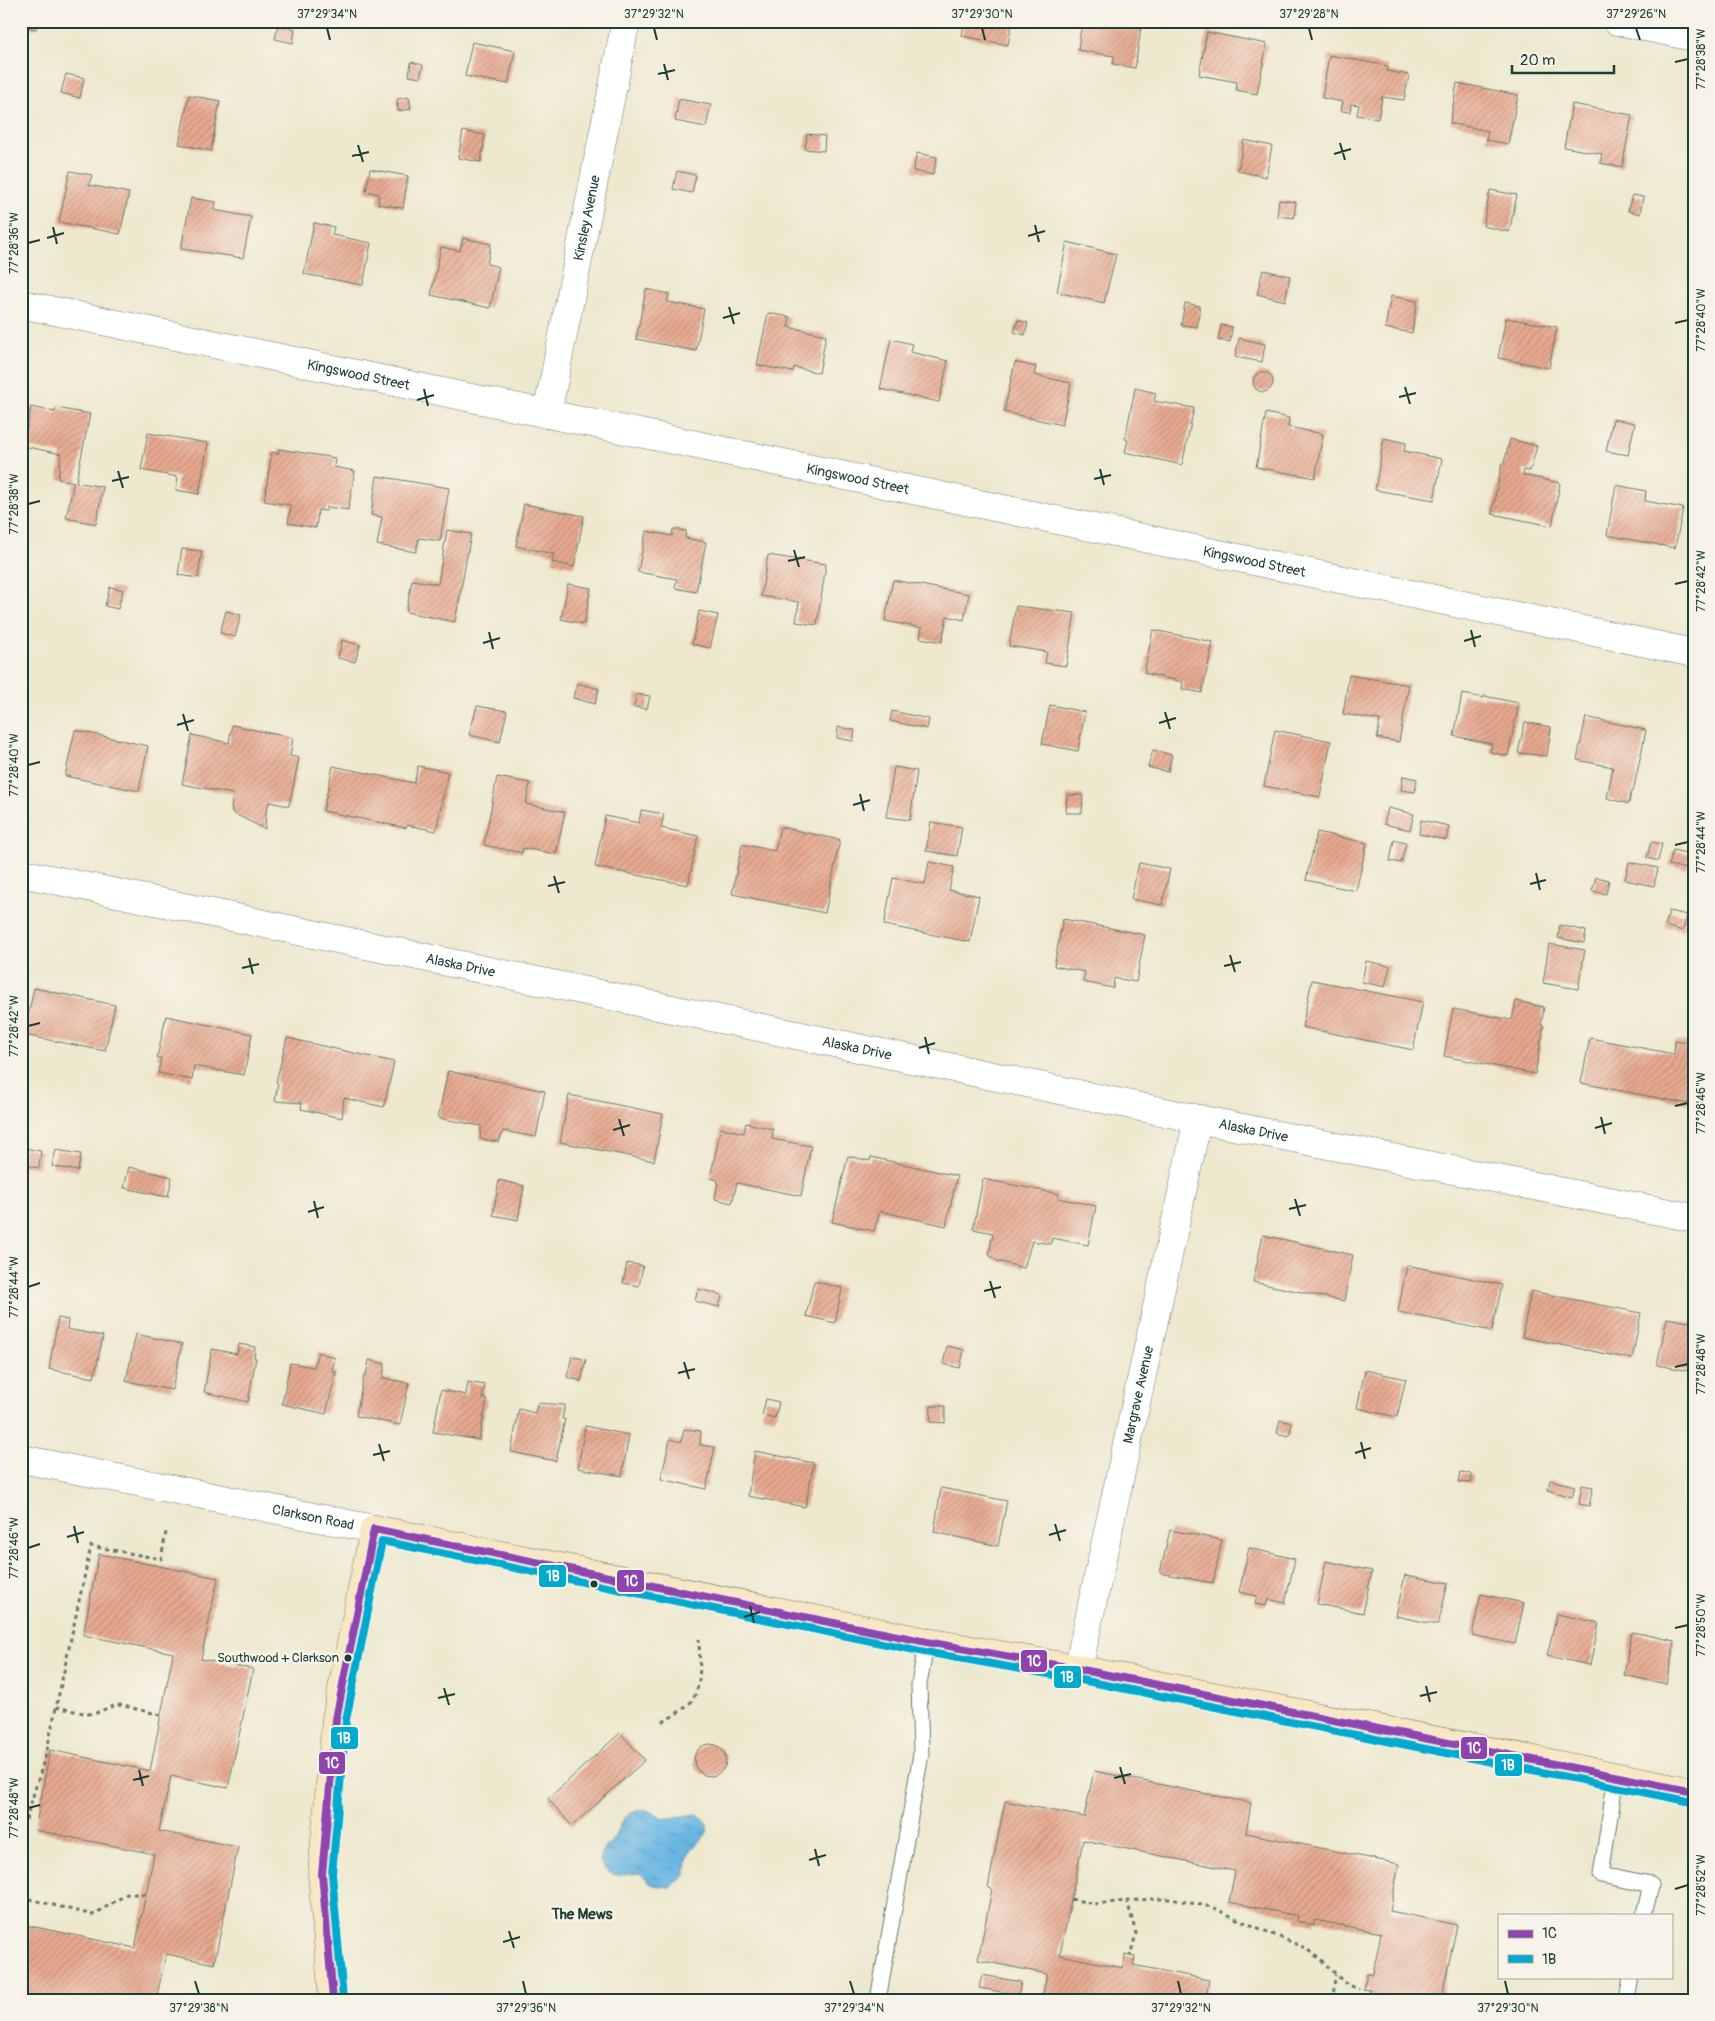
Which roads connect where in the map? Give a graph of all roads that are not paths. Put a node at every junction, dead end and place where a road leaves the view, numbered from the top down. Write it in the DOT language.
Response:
graph roads {
  1 [pos="626,21"];
  2 [pos="1617,21"];
  3 [pos="1694,37"];
  4 [pos="21,304"];
  5 [pos="547,414"];
  6 [pos="1694,653"];
  7 [pos="21,874"];
  8 [pos="1198,1119"];
  9 [pos="1694,1218"];
  10 [pos="21,1459"];
  11 [pos="374,1529"];
  12 [pos="927,1642"];
  13 [pos="1078,1669"];
  14 [pos="1616,1776"];
  15 [pos="1694,1792"];
  16 [pos="1644,1914"];
  17 [pos="1631,1978"];
  18 [pos="333,2000"];
  19 [pos="878,2000"];
  20 [pos="1627,2000"];
  1 -- 5 [label="street, Kinsley Avenue"];
  2 -- 3 [label="street"];
  4 -- 5 [label="street, Kingswood Street"];
  5 -- 6 [label="street, Kingswood Street"];
  7 -- 8 [label="street, Alaska Drive"];
  8 -- 9 [label="street, Alaska Drive"];
  8 -- 13 [label="street, Margrave Avenue"];
  10 -- 11 [label="street, Clarkson Road"];
  11 -- 12 [label="street, Clarkson Road"];
  11 -- 18 [label="street"];
  12 -- 13 [label="street, Clarkson Road"];
  12 -- 19 [label="lane"];
  13 -- 14 [label="street, Clarkson Road"];
  14 -- 15 [label="street, Clarkson Road"];
  14 -- 16 [label="lane"];
  17 -- 20 [label="lane"];
}
